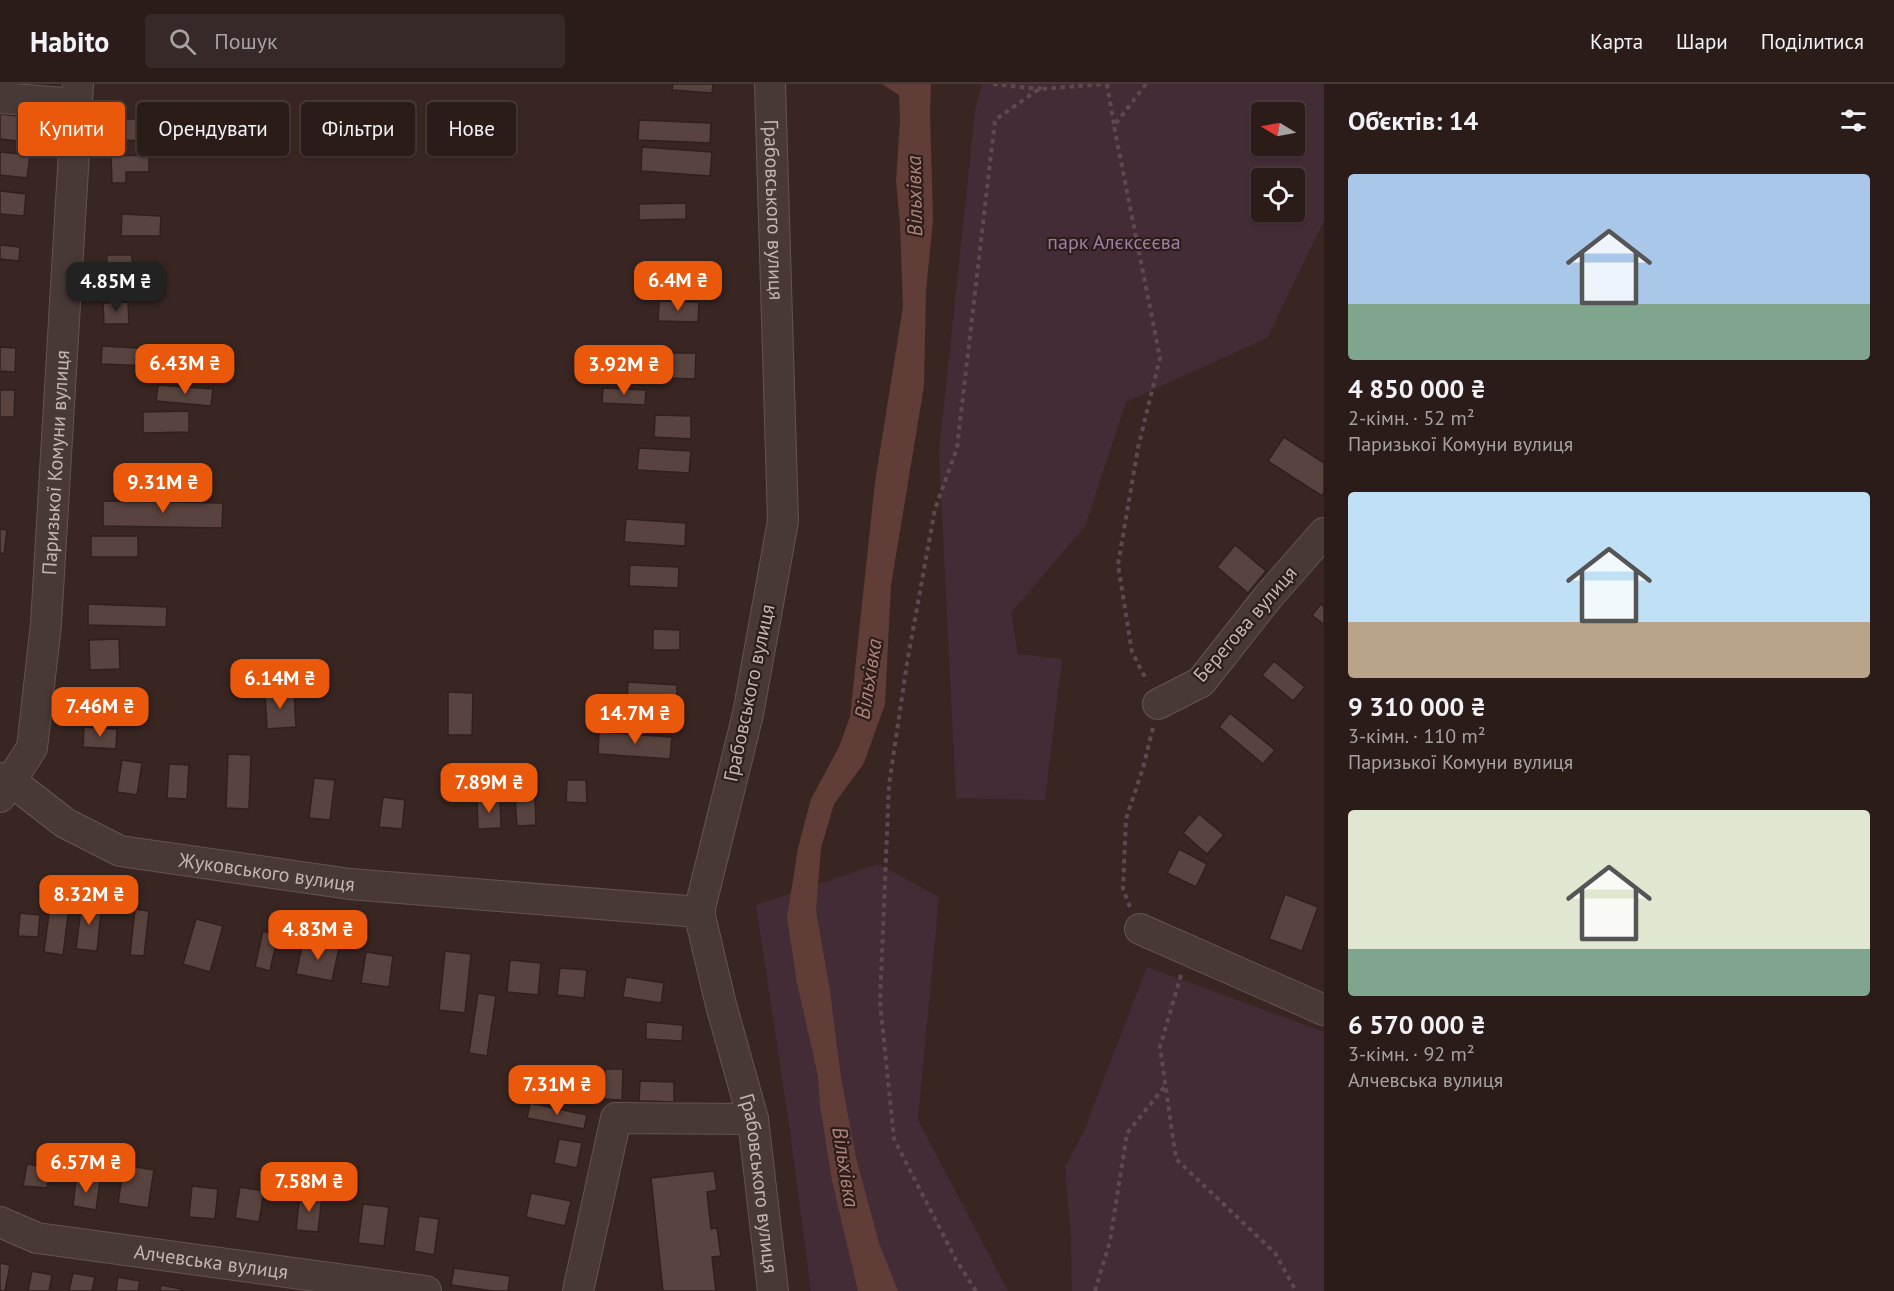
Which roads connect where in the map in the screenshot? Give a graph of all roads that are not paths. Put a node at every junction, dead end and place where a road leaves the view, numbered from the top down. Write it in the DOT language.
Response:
graph roads {
  1 [pos="770,84"];
  2 [pos="78,94"];
  3 [pos="0,98"];
  4 [pos="1324,533"];
  5 [pos="1158,704"];
  6 [pos="4,785"];
  7 [pos="699,912"];
  8 [pos="1151,934"];
  9 [pos="1324,1010"];
  10 [pos="753,1119"];
  11 [pos="0,1222"];
  12 [pos="426,1291"];
  13 [pos="578,1291"];
  14 [pos="773,1291"];
  1 -- 7 [label="street, Грабовського вулиця"];
  2 -- 3 [label="street"];
  2 -- 6 [label="street, Паризької Комуни вулиця"];
  4 -- 5 [label="street, Берегова вулиця"];
  6 -- 7 [label="street, Жуковського вулиця"];
  7 -- 10 [label="street, Грабовського вулиця"];
  8 -- 9 [label="street"];
  10 -- 13 [label="street"];
  10 -- 14 [label="street, Грабовського вулиця"];
  11 -- 12 [label="street, Алчевська вулиця"];
}
